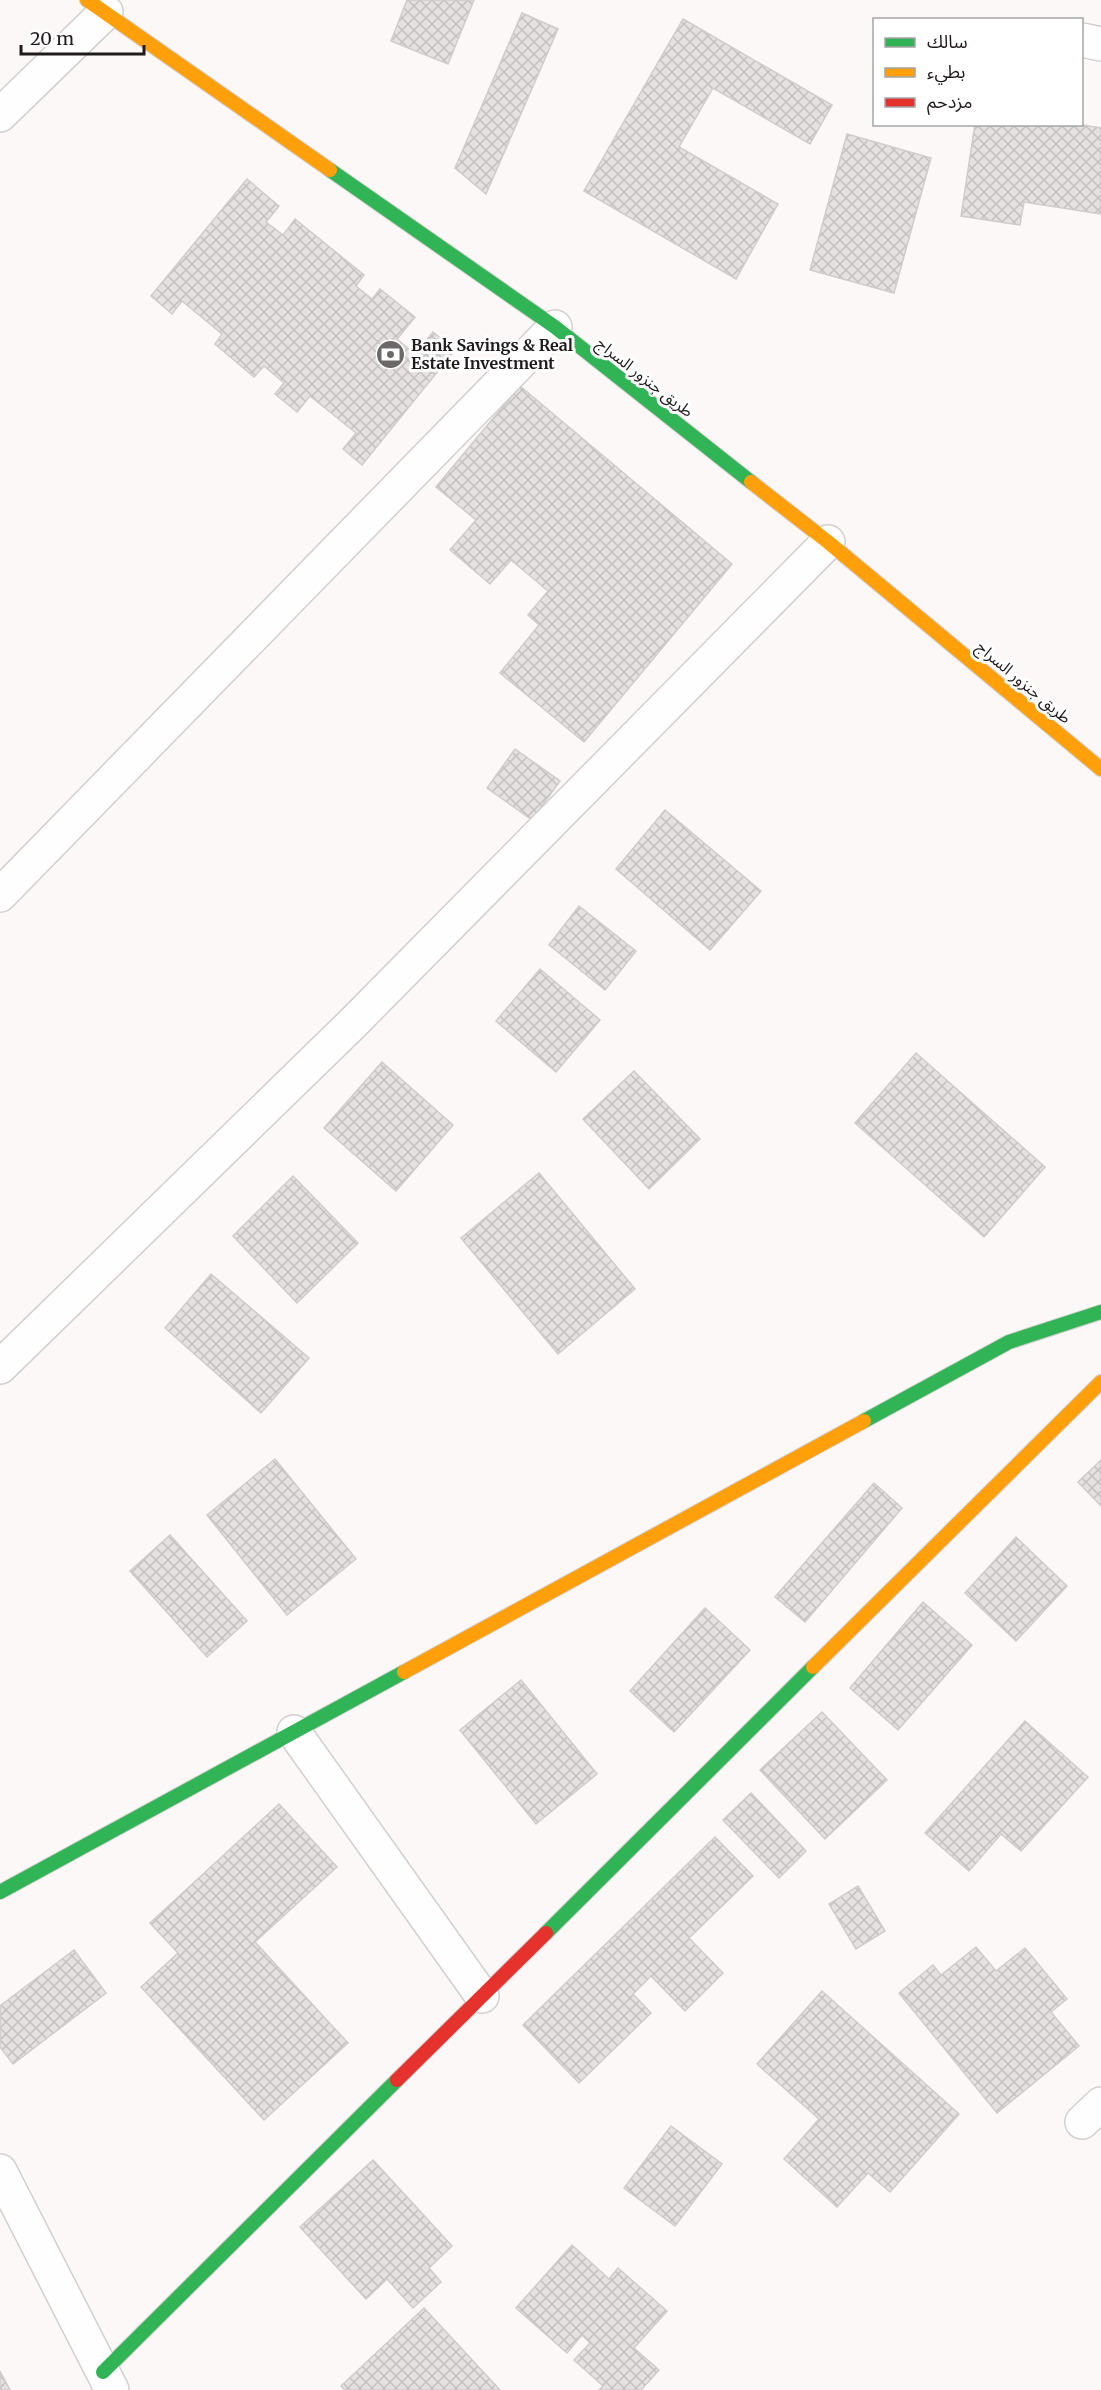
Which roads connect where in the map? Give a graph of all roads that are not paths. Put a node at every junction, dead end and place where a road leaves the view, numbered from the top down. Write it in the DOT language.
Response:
graph roads {
  1 [pos="96,6"];
  2 [pos="1083,40"];
  3 [pos="1101,44"];
  4 [pos="0,115"];
  5 [pos="555,327"];
  6 [pos="828,542"];
  7 [pos="1101,769"];
  8 [pos="0,895"];
  9 [pos="1101,1312"];
  10 [pos="0,1367"];
  11 [pos="1101,1382"];
  12 [pos="294,1732"];
  13 [pos="0,1892"];
  14 [pos="482,1996"];
  15 [pos="0,2171"];
  16 [pos="108,2381"];
  1 -- 4 [label="street"];
  1 -- 5 [label="street, طريق جنزور السراج"];
  2 -- 3 [label="street"];
  5 -- 6 [label="street, طريق جنزور السراج"];
  5 -- 8 [label="street"];
  6 -- 7 [label="street, طريق جنزور السراج"];
  6 -- 10 [label="street"];
  9 -- 12 [label="street"];
  11 -- 14 [label="street"];
  12 -- 13 [label="street"];
  12 -- 14 [label="street"];
  14 -- 16 [label="street"];
  15 -- 16 [label="street"];
}
